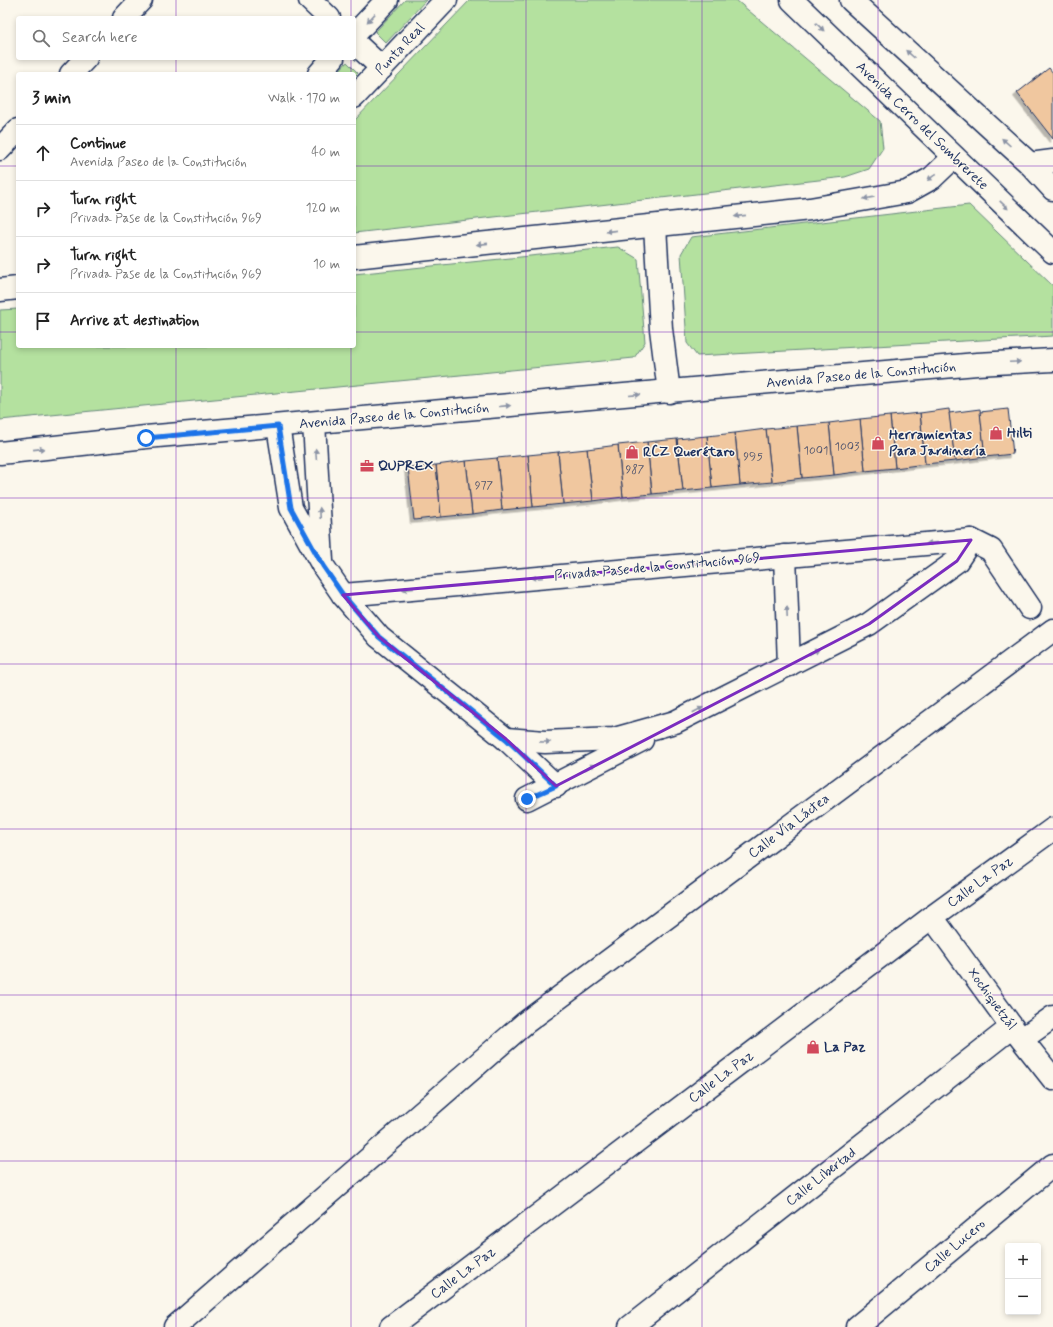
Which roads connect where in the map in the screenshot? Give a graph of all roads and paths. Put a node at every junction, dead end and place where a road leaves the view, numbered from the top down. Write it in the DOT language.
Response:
graph roads {
  1 [pos="141,0"];
  2 [pos="310,0"];
  3 [pos="387,0"];
  4 [pos="446,0"];
  5 [pos="792,0"];
  6 [pos="851,0"];
  7 [pos="126,16"];
  8 [pos="327,16"];
  9 [pos="356,33"];
  10 [pos="356,44"];
  11 [pos="84,60"];
  12 [pos="331,60"];
  13 [pos="382,68"];
  14 [pos="73,72"];
  15 [pos="321,72"];
  16 [pos="356,96"];
  17 [pos="16,132"];
  18 [pos="0,149"];
  19 [pos="954,157"];
  20 [pos="1053,161"];
  21 [pos="1030,164"];
  22 [pos="1053,189"];
  23 [pos="655,226"];
  24 [pos="1053,252"];
  25 [pos="356,257"];
  26 [pos="16,288"];
  27 [pos="0,290"];
  28 [pos="1053,360"];
  29 [pos="669,392"];
  30 [pos="314,423"];
  31 [pos="278,426"];
  32 [pos="0,453"];
  33 [pos="971,540"];
  34 [pos="785,556"];
  35 [pos="323,566"];
  36 [pos="343,595"];
  37 [pos="1030,608"];
  38 [pos="1053,630"];
  39 [pos="789,665"];
  40 [pos="675,722"];
  41 [pos="506,739"];
  42 [pos="556,786"];
  43 [pos="527,799"];
  44 [pos="1053,829"];
  45 [pos="932,917"];
  46 [pos="1053,1017"];
  47 [pos="1017,1033"];
  48 [pos="1053,1079"];
  49 [pos="1053,1165"];
  50 [pos="175,1327"];
  51 [pos="391,1327"];
  52 [pos="630,1327"];
  53 [pos="857,1327"];
  1 -- 7 [label="street"];
  2 -- 8 [label="street"];
  3 -- 9 [label="street, one-way"];
  4 -- 13 [label="street, Punta Real"];
  5 -- 19 [label="street, Avenida Cerro del Sombrerete, one-way"];
  21 -- 6 [label="street, one-way"];
  10 -- 13 [label="street"];
  11 -- 14 [label="street"];
  12 -- 15 [label="street"];
  13 -- 16 [label="street, Punta Real"];
  17 -- 18 [label="street"];
  19 -- 23 [label="street, one-way"];
  19 -- 24 [label="street, Avenida Cerro del Sombrerete, one-way"];
  20 -- 21 [label="street"];
  21 -- 22 [label="street"];
  23 -- 25 [label="street, one-way"];
  23 -- 29 [label="street"];
  26 -- 27 [label="street"];
  29 -- 28 [label="street, Avenida Paseo de la Constitución, one-way"];
  30 -- 29 [label="street, Avenida Paseo de la Constitución, one-way"];
  30 -- 31 [label="street, Avenida Paseo de la Constitución"];
  35 -- 30 [label="street, one-way"];
  32 -- 31 [label="street, Avenida Paseo de la Constitución, one-way"];
  31 -- 35 [label="street"];
  33 -- 34 [label="street, Privada Pase de la Constitución 969, one-way"];
  33 -- 37 [label="street"];
  39 -- 33 [label="street, one-way"];
  34 -- 36 [label="street, Privada Pase de la Constitución 969, one-way"];
  39 -- 34 [label="street, one-way"];
  35 -- 36 [label="street"];
  36 -- 41 [label="street"];
  38 -- 50 [label="street, Calle Vía Láctea"];
  40 -- 39 [label="street, one-way"];
  41 -- 40 [label="street, one-way"];
  42 -- 40 [label="street, one-way"];
  41 -- 42 [label="street"];
  42 -- 43 [label="street"];
  44 -- 45 [label="street, Calle La Paz"];
  45 -- 47 [label="street, Xochiquetzál"];
  45 -- 51 [label="street, Calle La Paz"];
  46 -- 47 [label="street, Calle Libertad"];
  47 -- 48 [label="street, Xochiquetzál"];
  47 -- 52 [label="street, Calle Libertad"];
  49 -- 53 [label="street, Calle Lucero"];
}
